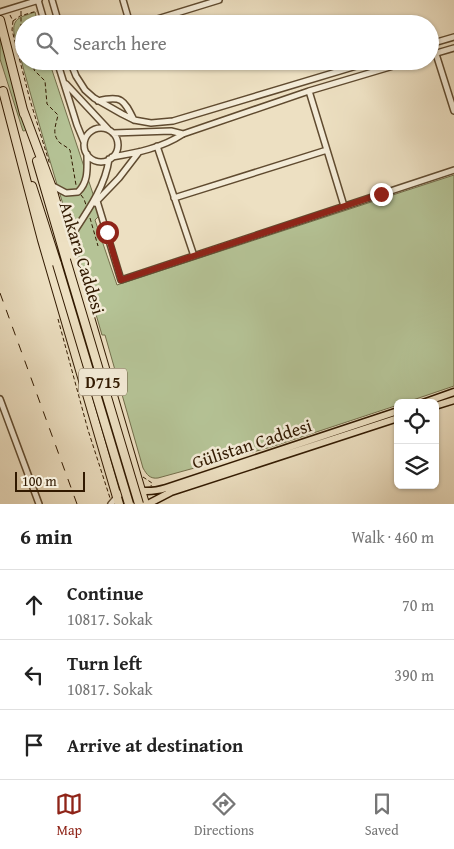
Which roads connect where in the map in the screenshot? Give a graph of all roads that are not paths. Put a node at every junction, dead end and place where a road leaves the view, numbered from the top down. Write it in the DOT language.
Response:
graph roads {
  1 [pos="38,0"];
  2 [pos="52,0"];
  3 [pos="123,0"];
  4 [pos="219,0"];
  5 [pos="0,12"];
  6 [pos="42,15"];
  7 [pos="56,15"];
  8 [pos="127,15"];
  9 [pos="171,15"];
  10 [pos="0,20"];
  11 [pos="454,37"];
  12 [pos="439,41"];
  13 [pos="454,48"];
  14 [pos="439,53"];
  15 [pos="60,70"];
  16 [pos="74,70"];
  17 [pos="343,70"];
  18 [pos="380,70"];
  19 [pos="439,70"];
  20 [pos="0,81"];
  21 [pos="64,82"];
  22 [pos="3,91"];
  23 [pos="309,91"];
  24 [pos="98,100"];
  25 [pos="23,110"];
  26 [pos="454,111"];
  27 [pos="134,120"];
  28 [pos="112,132"];
  29 [pos="183,134"];
  30 [pos="84,142"];
  31 [pos="157,146"];
  32 [pos="327,150"];
  33 [pos="139,152"];
  34 [pos="86,153"];
  35 [pos="111,158"];
  36 [pos="454,170"];
  37 [pos="52,185"];
  38 [pos="174,198"];
  39 [pos="97,201"];
  40 [pos="344,206"];
  41 [pos="88,210"];
  42 [pos="68,241"];
  43 [pos="194,256"];
  44 [pos="454,392"];
  45 [pos="0,399"];
  46 [pos="434,399"];
  47 [pos="454,400"];
  48 [pos="439,405"];
  49 [pos="394,412"];
  50 [pos="394,419"];
  51 [pos="140,490"];
  52 [pos="118,501"];
  53 [pos="39,504"];
  54 [pos="111,504"];
  55 [pos="129,504"];
  56 [pos="139,504"];
  57 [pos="147,504"];
  1 -- 5 [label="street"];
  1 -- 6 [label="street"];
  2 -- 7 [label="street"];
  3 -- 8 [label="street"];
  4 -- 9 [label="street"];
  10 -- 25 [label="highway, Ankara Caddesi / D715"];
  11 -- 12 [label="street"];
  13 -- 14 [label="street"];
  15 -- 21 [label="street"];
  16 -- 24 [label="street"];
  17 -- 27 [label="street"];
  18 -- 23 [label="street"];
  19 -- 26 [label="street"];
  20 -- 22 [label="highway, Ankara Caddesi / D715"];
  21 -- 28 [label="street"];
  21 -- 30 [label="street"];
  22 -- 52 [label="highway"];
  22 -- 55 [label="highway, Ankara Caddesi / D715, bridge"];
  23 -- 29 [label="street"];
  23 -- 32 [label="street"];
  24 -- 27 [label="street"];
  24 -- 27 [label="street"];
  25 -- 37 [label="highway"];
  25 -- 56 [label="highway, Ankara Caddesi / D715, bridge"];
  28 -- 29 [label="street"];
  28 -- 30 [label="street"];
  28 -- 35 [label="street"];
  29 -- 31 [label="street"];
  30 -- 34 [label="street"];
  31 -- 33 [label="street"];
  31 -- 38 [label="street"];
  32 -- 38 [label="street"];
  32 -- 40 [label="street"];
  33 -- 35 [label="street"];
  33 -- 39 [label="street"];
  34 -- 35 [label="street"];
  34 -- 37 [label="street"];
  35 -- 41 [label="street"];
  36 -- 40 [label="street"];
  37 -- 42 [label="highway"];
  38 -- 43 [label="street"];
  39 -- 41 [label="street"];
  39 -- 43 [label="street"];
  40 -- 43 [label="street"];
  41 -- 42 [label="street"];
  42 -- 51 [label="highway"];
  44 -- 46 [label="main road"];
  45 -- 53 [label="street"];
  47 -- 48 [label="main road"];
  49 -- 51 [label="main road, Gülistan Caddesi"];
  50 -- 57 [label="main road, Gülistan Caddesi"];
  51 -- 52 [label="main road, Gülistan Caddesi"];
  51 -- 57 [label="highway"];
  52 -- 54 [label="street"];
}
